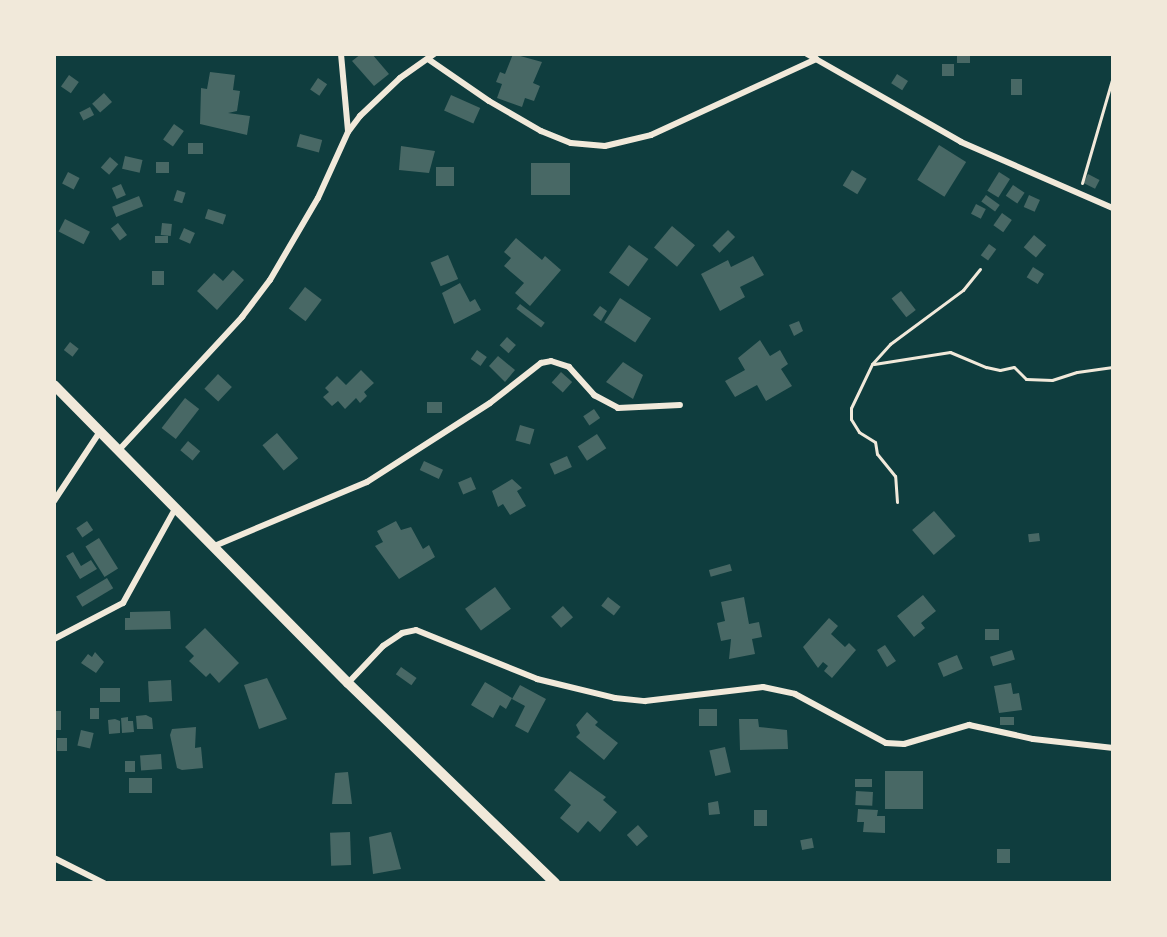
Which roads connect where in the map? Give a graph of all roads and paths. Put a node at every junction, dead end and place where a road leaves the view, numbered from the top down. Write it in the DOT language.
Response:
graph roads {
  1 [pos="341,54"];
  2 [pos="434,54"];
  3 [pos="807,54"];
  4 [pos="816,59"];
  5 [pos="428,60"];
  6 [pos="1113,76"];
  7 [pos="348,132"];
  8 [pos="1079,194"];
  9 [pos="1113,208"];
  10 [pos="980,269"];
  11 [pos="872,364"];
  12 [pos="1113,367"];
  13 [pos="54,385"];
  14 [pos="680,405"];
  15 [pos="99,433"];
  16 [pos="117,451"];
  17 [pos="54,501"];
  18 [pos="897,502"];
  19 [pos="175,509"];
  20 [pos="212,547"];
  21 [pos="54,639"];
  22 [pos="348,683"];
  23 [pos="1113,748"];
  24 [pos="54,858"];
  25 [pos="104,883"];
  26 [pos="555,883"];
  1 -- 7 [label="street"];
  2 -- 5 [label="street"];
  3 -- 4 [label="street"];
  4 -- 5 [label="street"];
  4 -- 8 [label="street"];
  5 -- 7 [label="street"];
  6 -- 8 [label="path"];
  7 -- 16 [label="street"];
  8 -- 9 [label="street"];
  10 -- 11 [label="path"];
  11 -- 12 [label="path"];
  11 -- 18 [label="path"];
  13 -- 15 [label="main road"];
  14 -- 20 [label="street"];
  15 -- 16 [label="main road"];
  15 -- 17 [label="street"];
  16 -- 19 [label="main road"];
  19 -- 20 [label="main road"];
  19 -- 21 [label="street"];
  20 -- 22 [label="main road"];
  22 -- 23 [label="street"];
  22 -- 26 [label="main road"];
  24 -- 25 [label="street"];
}
